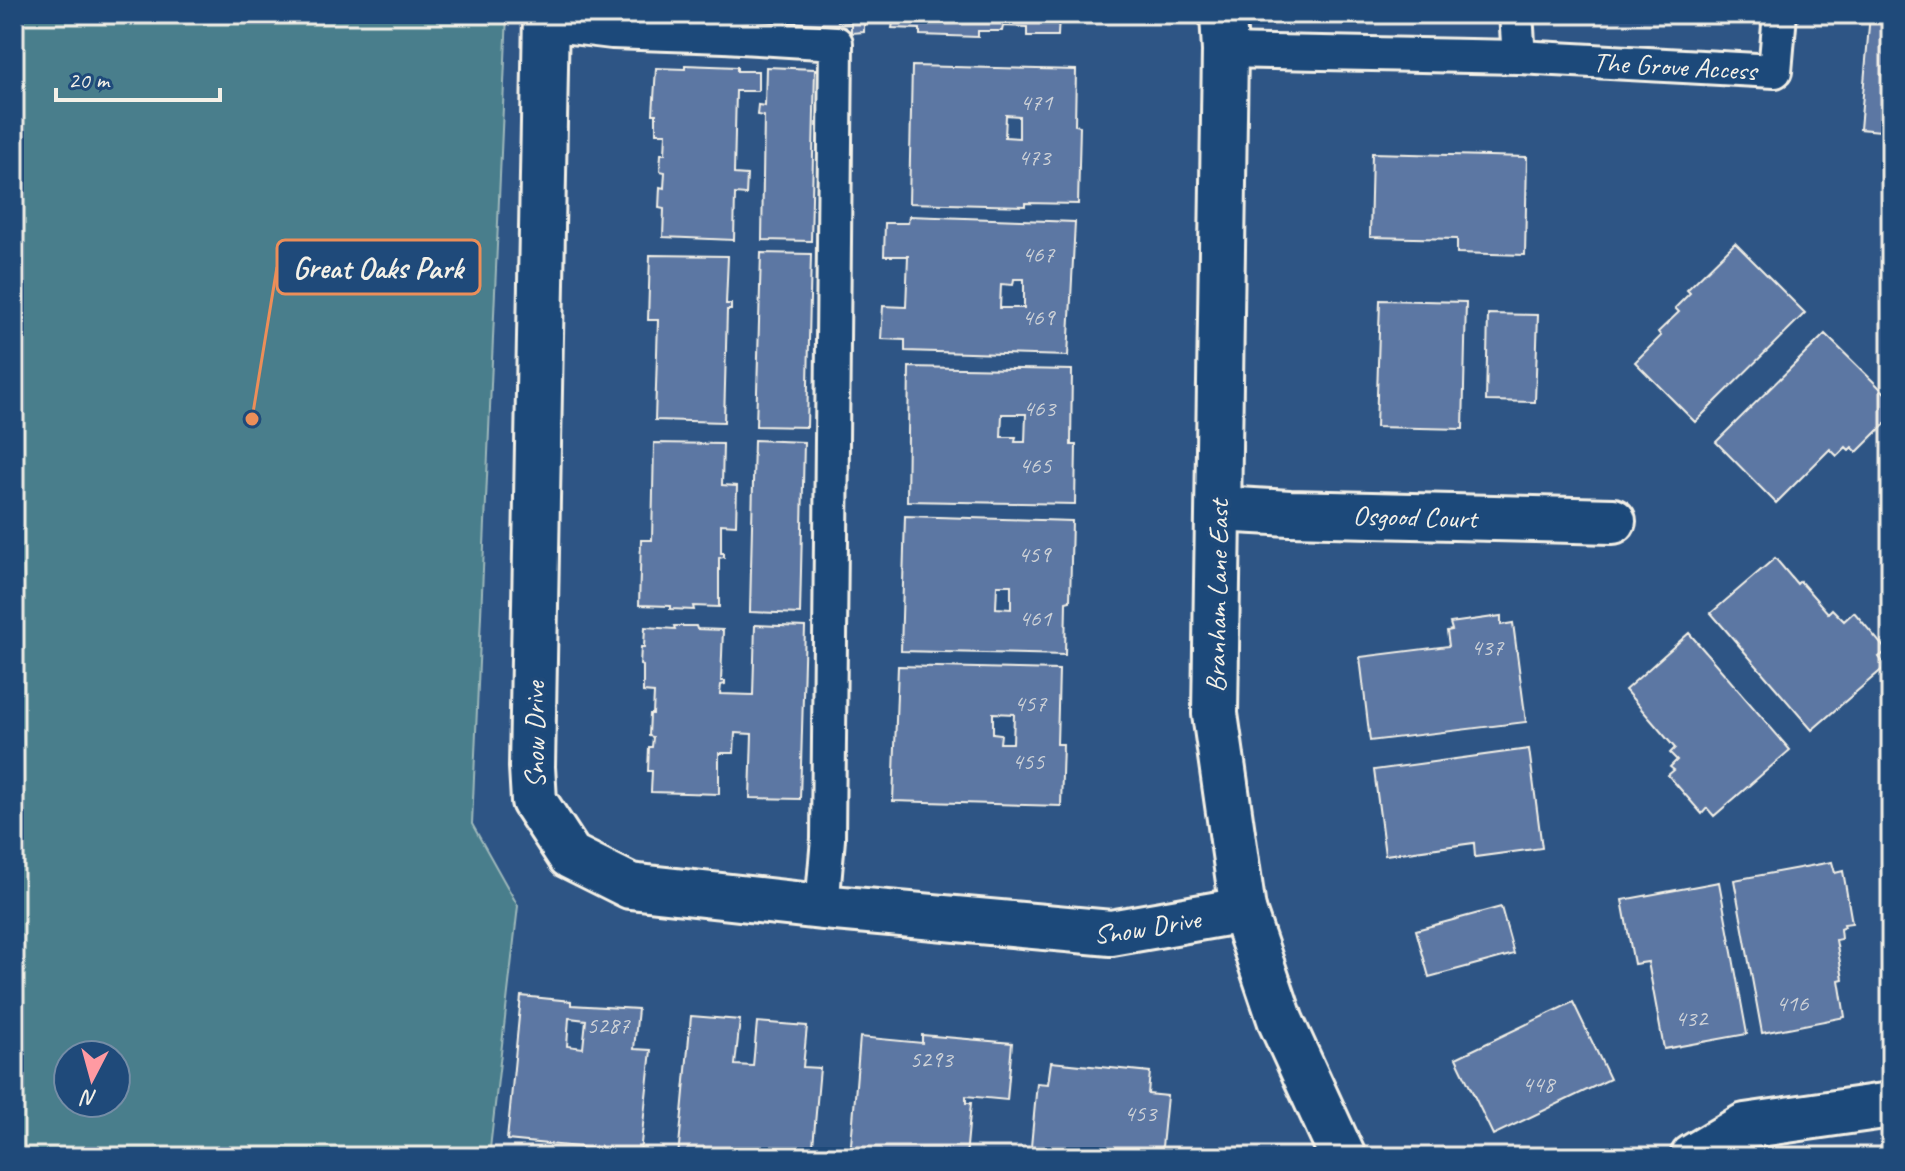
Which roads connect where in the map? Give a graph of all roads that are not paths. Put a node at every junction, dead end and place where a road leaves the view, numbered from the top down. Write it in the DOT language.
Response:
graph roads {
  1 [pos="1516,14"];
  2 [pos="1780,14"];
  3 [pos="546,19"];
  4 [pos="1224,32"];
  5 [pos="1519,57"];
  6 [pos="1219,509"];
  7 [pos="1613,521"];
  8 [pos="822,907"];
  9 [pos="1243,910"];
  10 [pos="1891,1105"];
  11 [pos="1344,1155"];
  12 [pos="1693,1157"];
  1 -- 5 [label="lane"];
  2 -- 5 [label="lane, The Grove Access"];
  3 -- 8 [label="street, Snow Drive"];
  3 -- 8 [label="lane"];
  4 -- 5 [label="lane, The Grove Access"];
  4 -- 6 [label="street, Branham Lane East"];
  6 -- 7 [label="street, Osgood Court"];
  6 -- 9 [label="street, Branham Lane East"];
  8 -- 9 [label="street, Snow Drive"];
  9 -- 11 [label="street, Branham Lane East"];
  10 -- 12 [label="street"];
}
